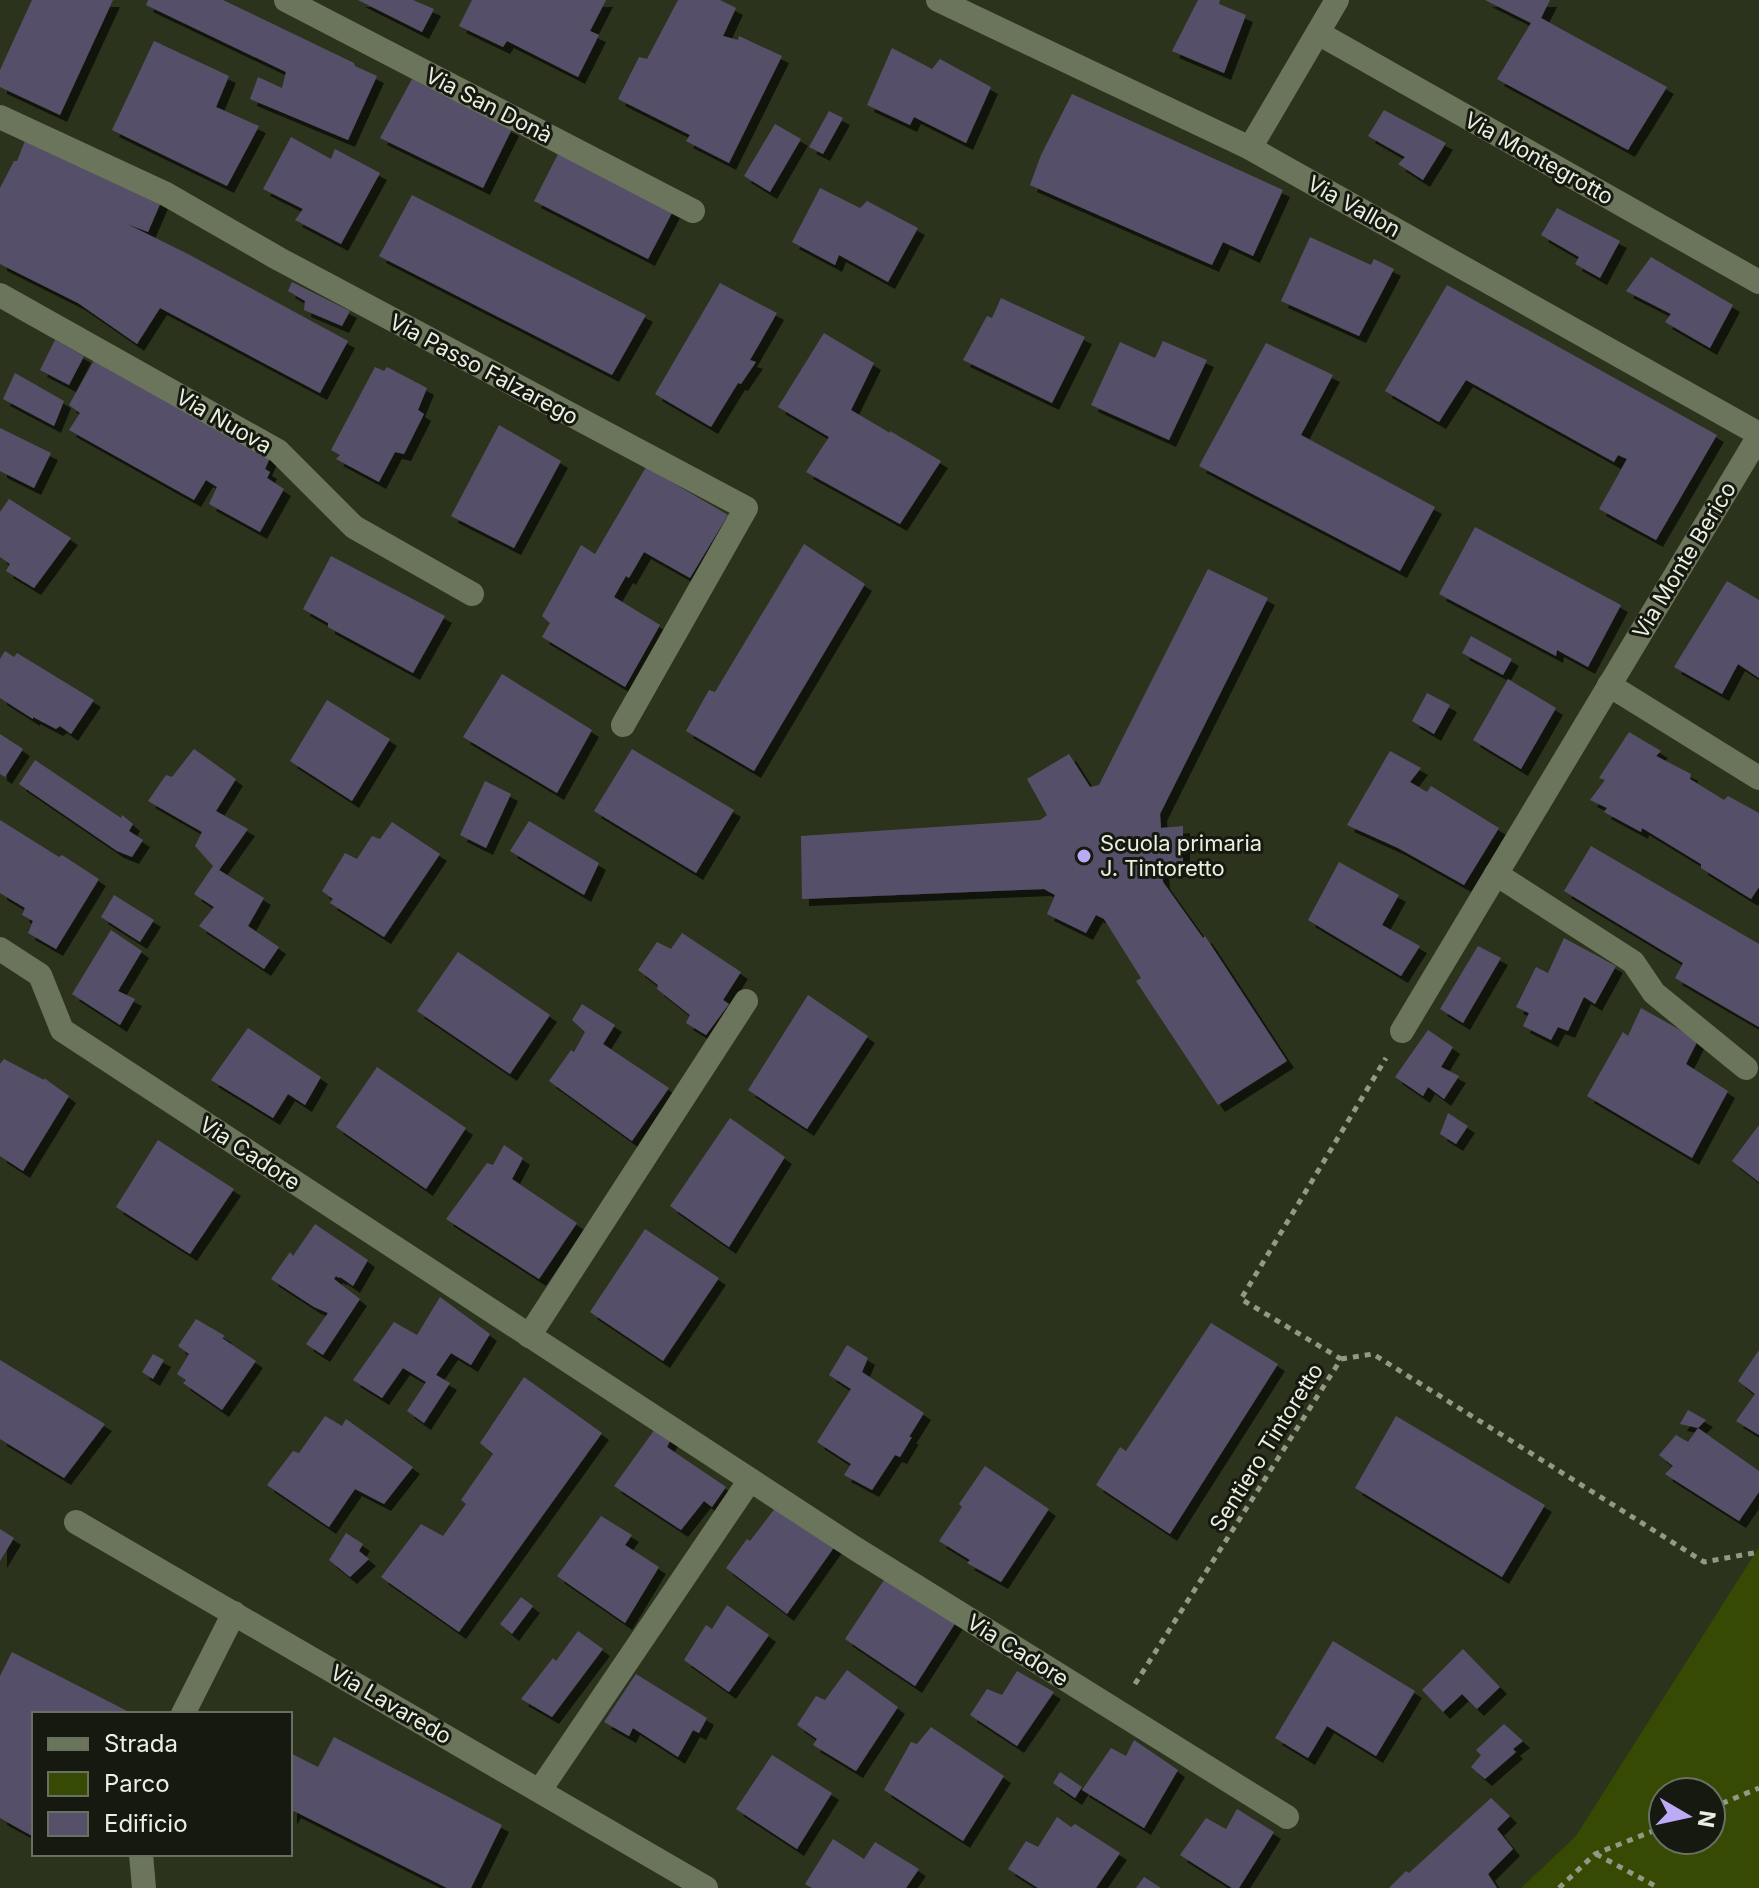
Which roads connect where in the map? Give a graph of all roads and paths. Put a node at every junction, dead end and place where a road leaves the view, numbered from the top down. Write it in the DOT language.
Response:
graph roads {
  1 [pos="286,0"];
  2 [pos="938,0"];
  3 [pos="1337,0"];
  4 [pos="1318,33"];
  5 [pos="0,117"];
  6 [pos="1250,148"];
  7 [pos="693,211"];
  8 [pos="1759,282"];
  9 [pos="0,295"];
  10 [pos="1759,435"];
  11 [pos="472,594"];
  12 [pos="1609,685"];
  13 [pos="623,725"];
  14 [pos="1759,778"];
  15 [pos="1496,874"];
  16 [pos="0,949"];
  17 [pos="746,1001"];
  18 [pos="1402,1031"];
  19 [pos="1746,1068"];
  20 [pos="529,1336"];
  21 [pos="1341,1359"];
  22 [pos="750,1480"];
  23 [pos="76,1522"];
  24 [pos="1759,1552"];
  25 [pos="234,1613"];
  26 [pos="184,1712"];
  27 [pos="1118,1712"];
  28 [pos="1759,1788"];
  29 [pos="540,1790"];
  30 [pos="1727,1801"];
  31 [pos="1287,1817"];
  32 [pos="1647,1833"];
  33 [pos="1595,1854"];
  34 [pos="141,1856"];
  35 [pos="144,1888"];
  36 [pos="706,1888"];
  37 [pos="1559,1888"];
  38 [pos="1659,1888"];
  1 -- 7 [label="street, Via San Donà"];
  2 -- 6 [label="street, Via Vallon"];
  3 -- 4 [label="street"];
  4 -- 6 [label="street"];
  4 -- 8 [label="street, Via Montegrotto"];
  5 -- 13 [label="street, Via Passo Falzarego"];
  6 -- 10 [label="street, Via Vallon"];
  9 -- 11 [label="street, Via Nuova"];
  10 -- 12 [label="street, Via Monte Berico"];
  12 -- 14 [label="street"];
  12 -- 15 [label="street, Via Monte Berico"];
  15 -- 18 [label="street, Via Monte Berico"];
  15 -- 19 [label="street"];
  16 -- 20 [label="street, Via Cadore"];
  17 -- 20 [label="street"];
  18 -- 21 [label="path, Sentiero Tintoretto"];
  20 -- 22 [label="street, Via Cadore"];
  21 -- 24 [label="path"];
  21 -- 27 [label="path, Sentiero Tintoretto"];
  22 -- 27 [label="street, Via Cadore"];
  22 -- 29 [label="street"];
  23 -- 25 [label="street, Via Lavaredo"];
  25 -- 26 [label="street"];
  25 -- 29 [label="street, Via Lavaredo"];
  27 -- 31 [label="street, Via Cadore"];
  28 -- 30 [label="path"];
  29 -- 36 [label="street, Via Lavaredo"];
  32 -- 33 [label="path"];
  33 -- 37 [label="path"];
  33 -- 38 [label="path"];
  34 -- 35 [label="street"];
}
